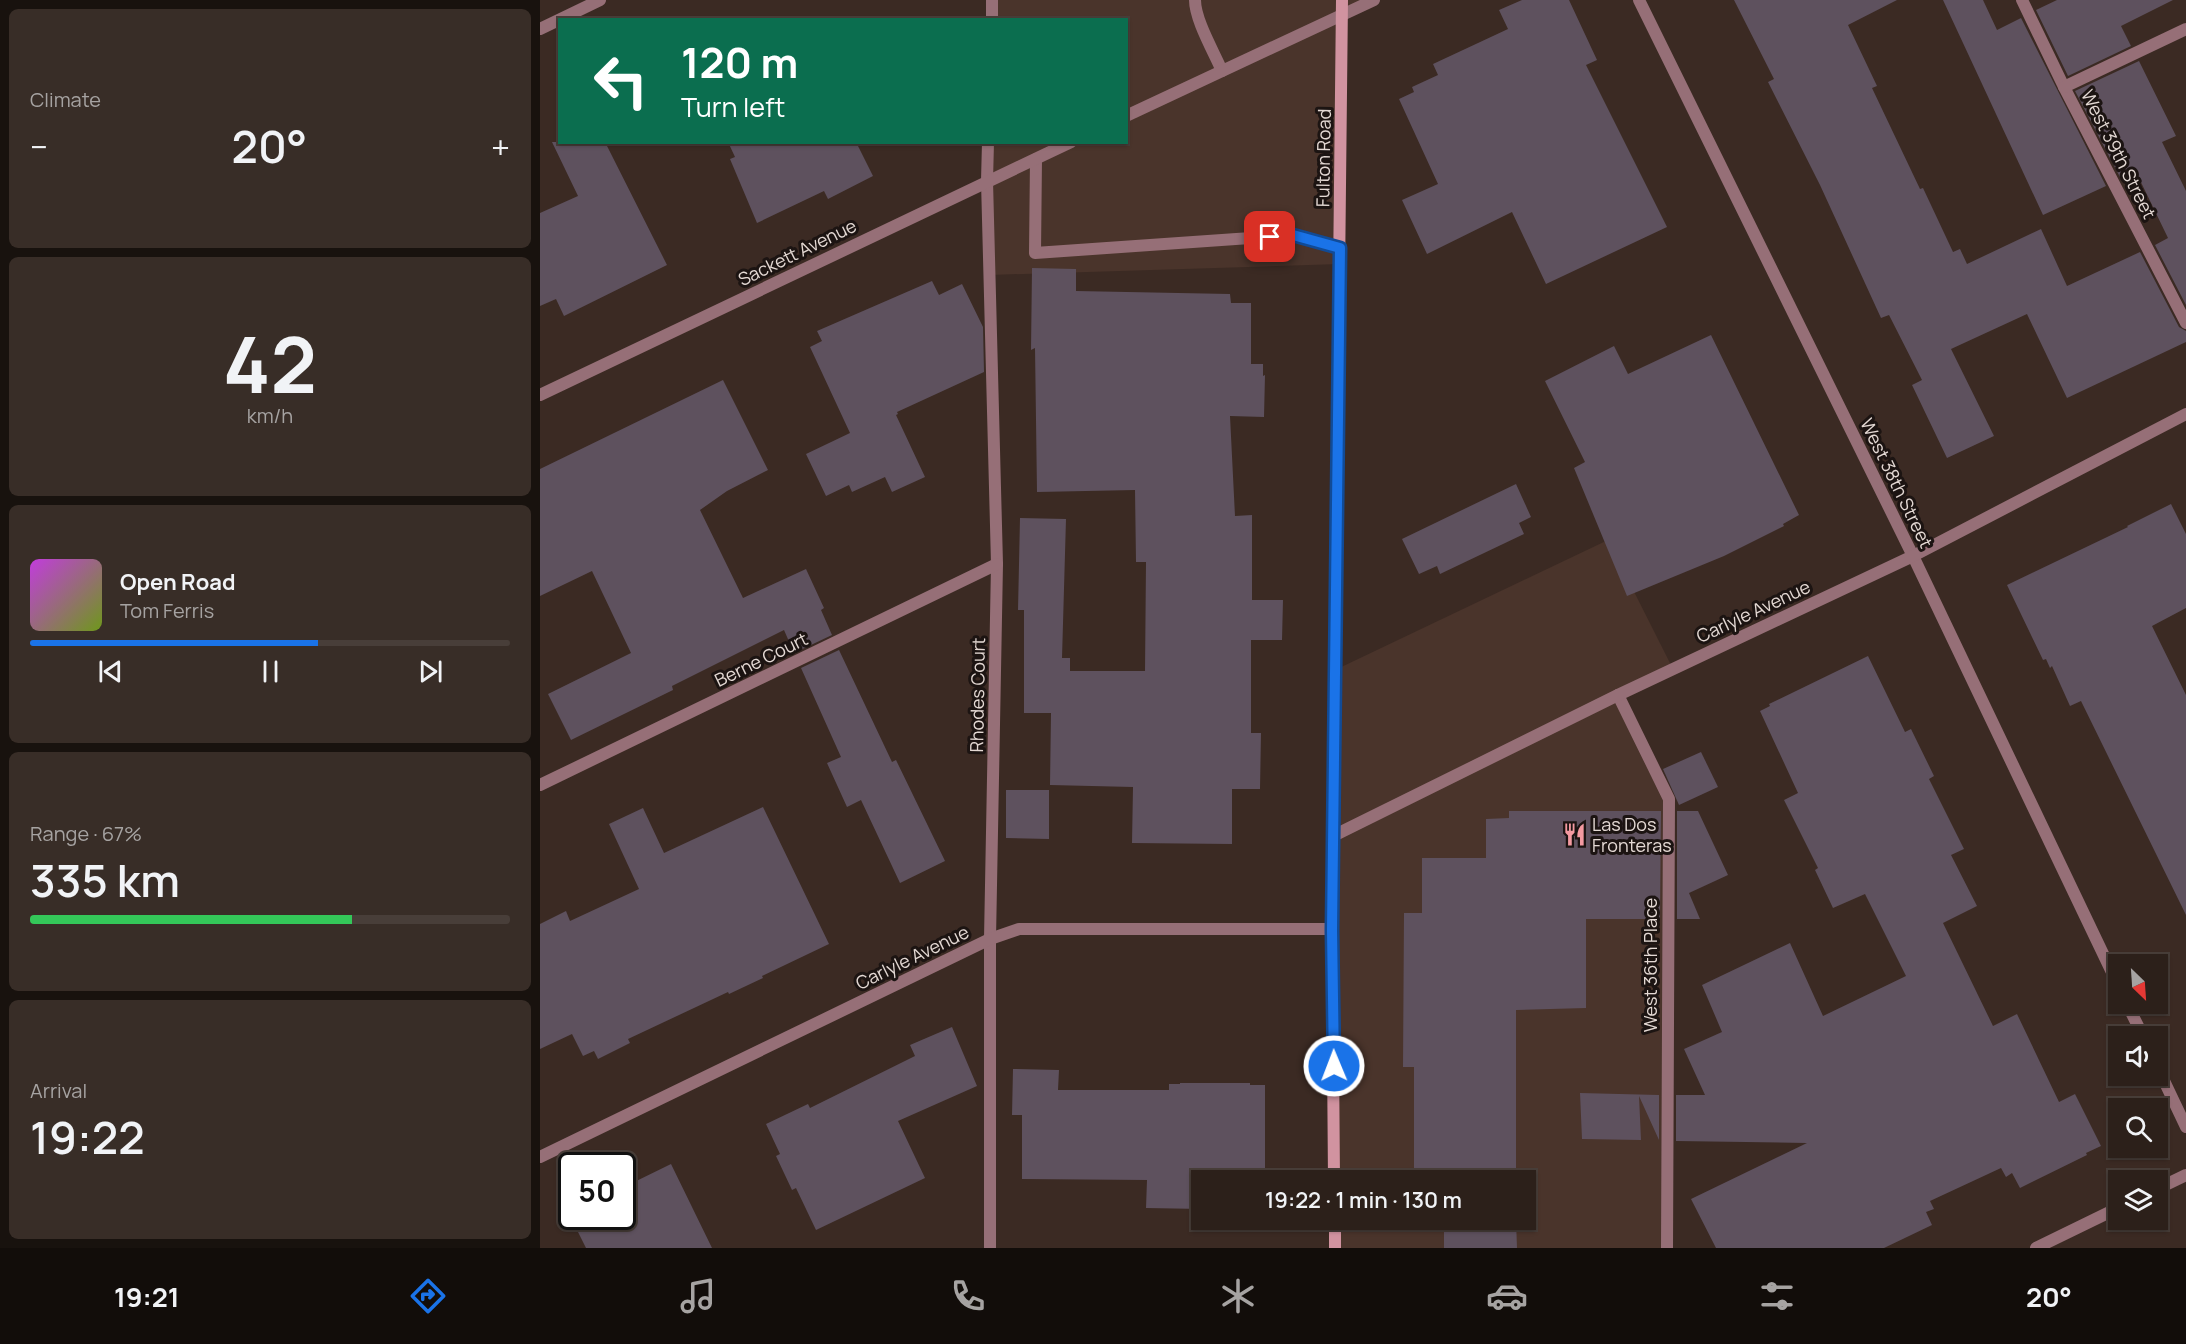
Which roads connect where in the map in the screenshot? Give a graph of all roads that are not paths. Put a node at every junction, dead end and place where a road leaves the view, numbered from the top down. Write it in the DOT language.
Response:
graph roads {
  1 [pos="600,0"];
  2 [pos="992,0"];
  3 [pos="1195,0"];
  4 [pos="1342,0"];
  5 [pos="1374,0"];
  6 [pos="1639,0"];
  7 [pos="2022,0"];
  8 [pos="1342,15"];
  9 [pos="563,18"];
  10 [pos="992,18"];
  11 [pos="558,20"];
  12 [pos="540,29"];
  13 [pos="2186,29"];
  14 [pos="1222,71"];
  15 [pos="2064,87"];
  16 [pos="1128,115"];
  17 [pos="988,144"];
  18 [pos="1067,144"];
  19 [pos="1036,159"];
  20 [pos="987,181"];
  21 [pos="1340,248"];
  22 [pos="2186,323"];
  23 [pos="540,395"];
  24 [pos="2186,414"];
  25 [pos="1913,556"];
  26 [pos="997,564"];
  27 [pos="1618,695"];
  28 [pos="540,785"];
  29 [pos="1334,836"];
  30 [pos="1332,930"];
  31 [pos="990,939"];
  32 [pos="2108,963"];
  33 [pos="2167,1086"];
  34 [pos="2186,1127"];
  35 [pos="540,1157"];
  36 [pos="1335,1170"];
  37 [pos="2186,1175"];
  38 [pos="2168,1184"];
  39 [pos="2108,1213"];
  40 [pos="1335,1230"];
  41 [pos="990,1248"];
  42 [pos="1335,1248"];
  43 [pos="1667,1248"];
  44 [pos="2036,1248"];
  1 -- 9 [label="street"];
  2 -- 10 [label="street"];
  3 -- 14 [label="street"];
  4 -- 8 [label="main road, Fulton Road"];
  5 -- 8 [label="street"];
  6 -- 25 [label="street, West 38th Street"];
  7 -- 15 [label="street, West 39th Street"];
  8 -- 14 [label="street"];
  8 -- 21 [label="main road, Fulton Road"];
  11 -- 12 [label="street"];
  13 -- 15 [label="street"];
  14 -- 16 [label="street"];
  15 -- 22 [label="street, West 39th Street"];
  17 -- 20 [label="street, Rhodes Court"];
  18 -- 19 [label="street, Sackett Avenue"];
  19 -- 20 [label="street, Sackett Avenue"];
  19 -- 21 [label="street"];
  20 -- 23 [label="street, Sackett Avenue"];
  20 -- 26 [label="street, Rhodes Court"];
  21 -- 29 [label="main road, Fulton Road"];
  24 -- 25 [label="street, Carlyle Avenue"];
  25 -- 27 [label="street, Carlyle Avenue"];
  25 -- 32 [label="street, West 38th Street"];
  26 -- 28 [label="street, Berne Court"];
  26 -- 31 [label="street, Rhodes Court"];
  27 -- 29 [label="street, Carlyle Avenue"];
  27 -- 43 [label="street, West 36th Place"];
  29 -- 30 [label="main road, Fulton Road"];
  30 -- 31 [label="street, Carlyle Avenue"];
  30 -- 36 [label="main road, Fulton Road"];
  31 -- 35 [label="street, Carlyle Avenue"];
  31 -- 41 [label="street, Rhodes Court"];
  33 -- 34 [label="street"];
  37 -- 38 [label="street"];
  39 -- 44 [label="street"];
  40 -- 42 [label="main road"];
}
